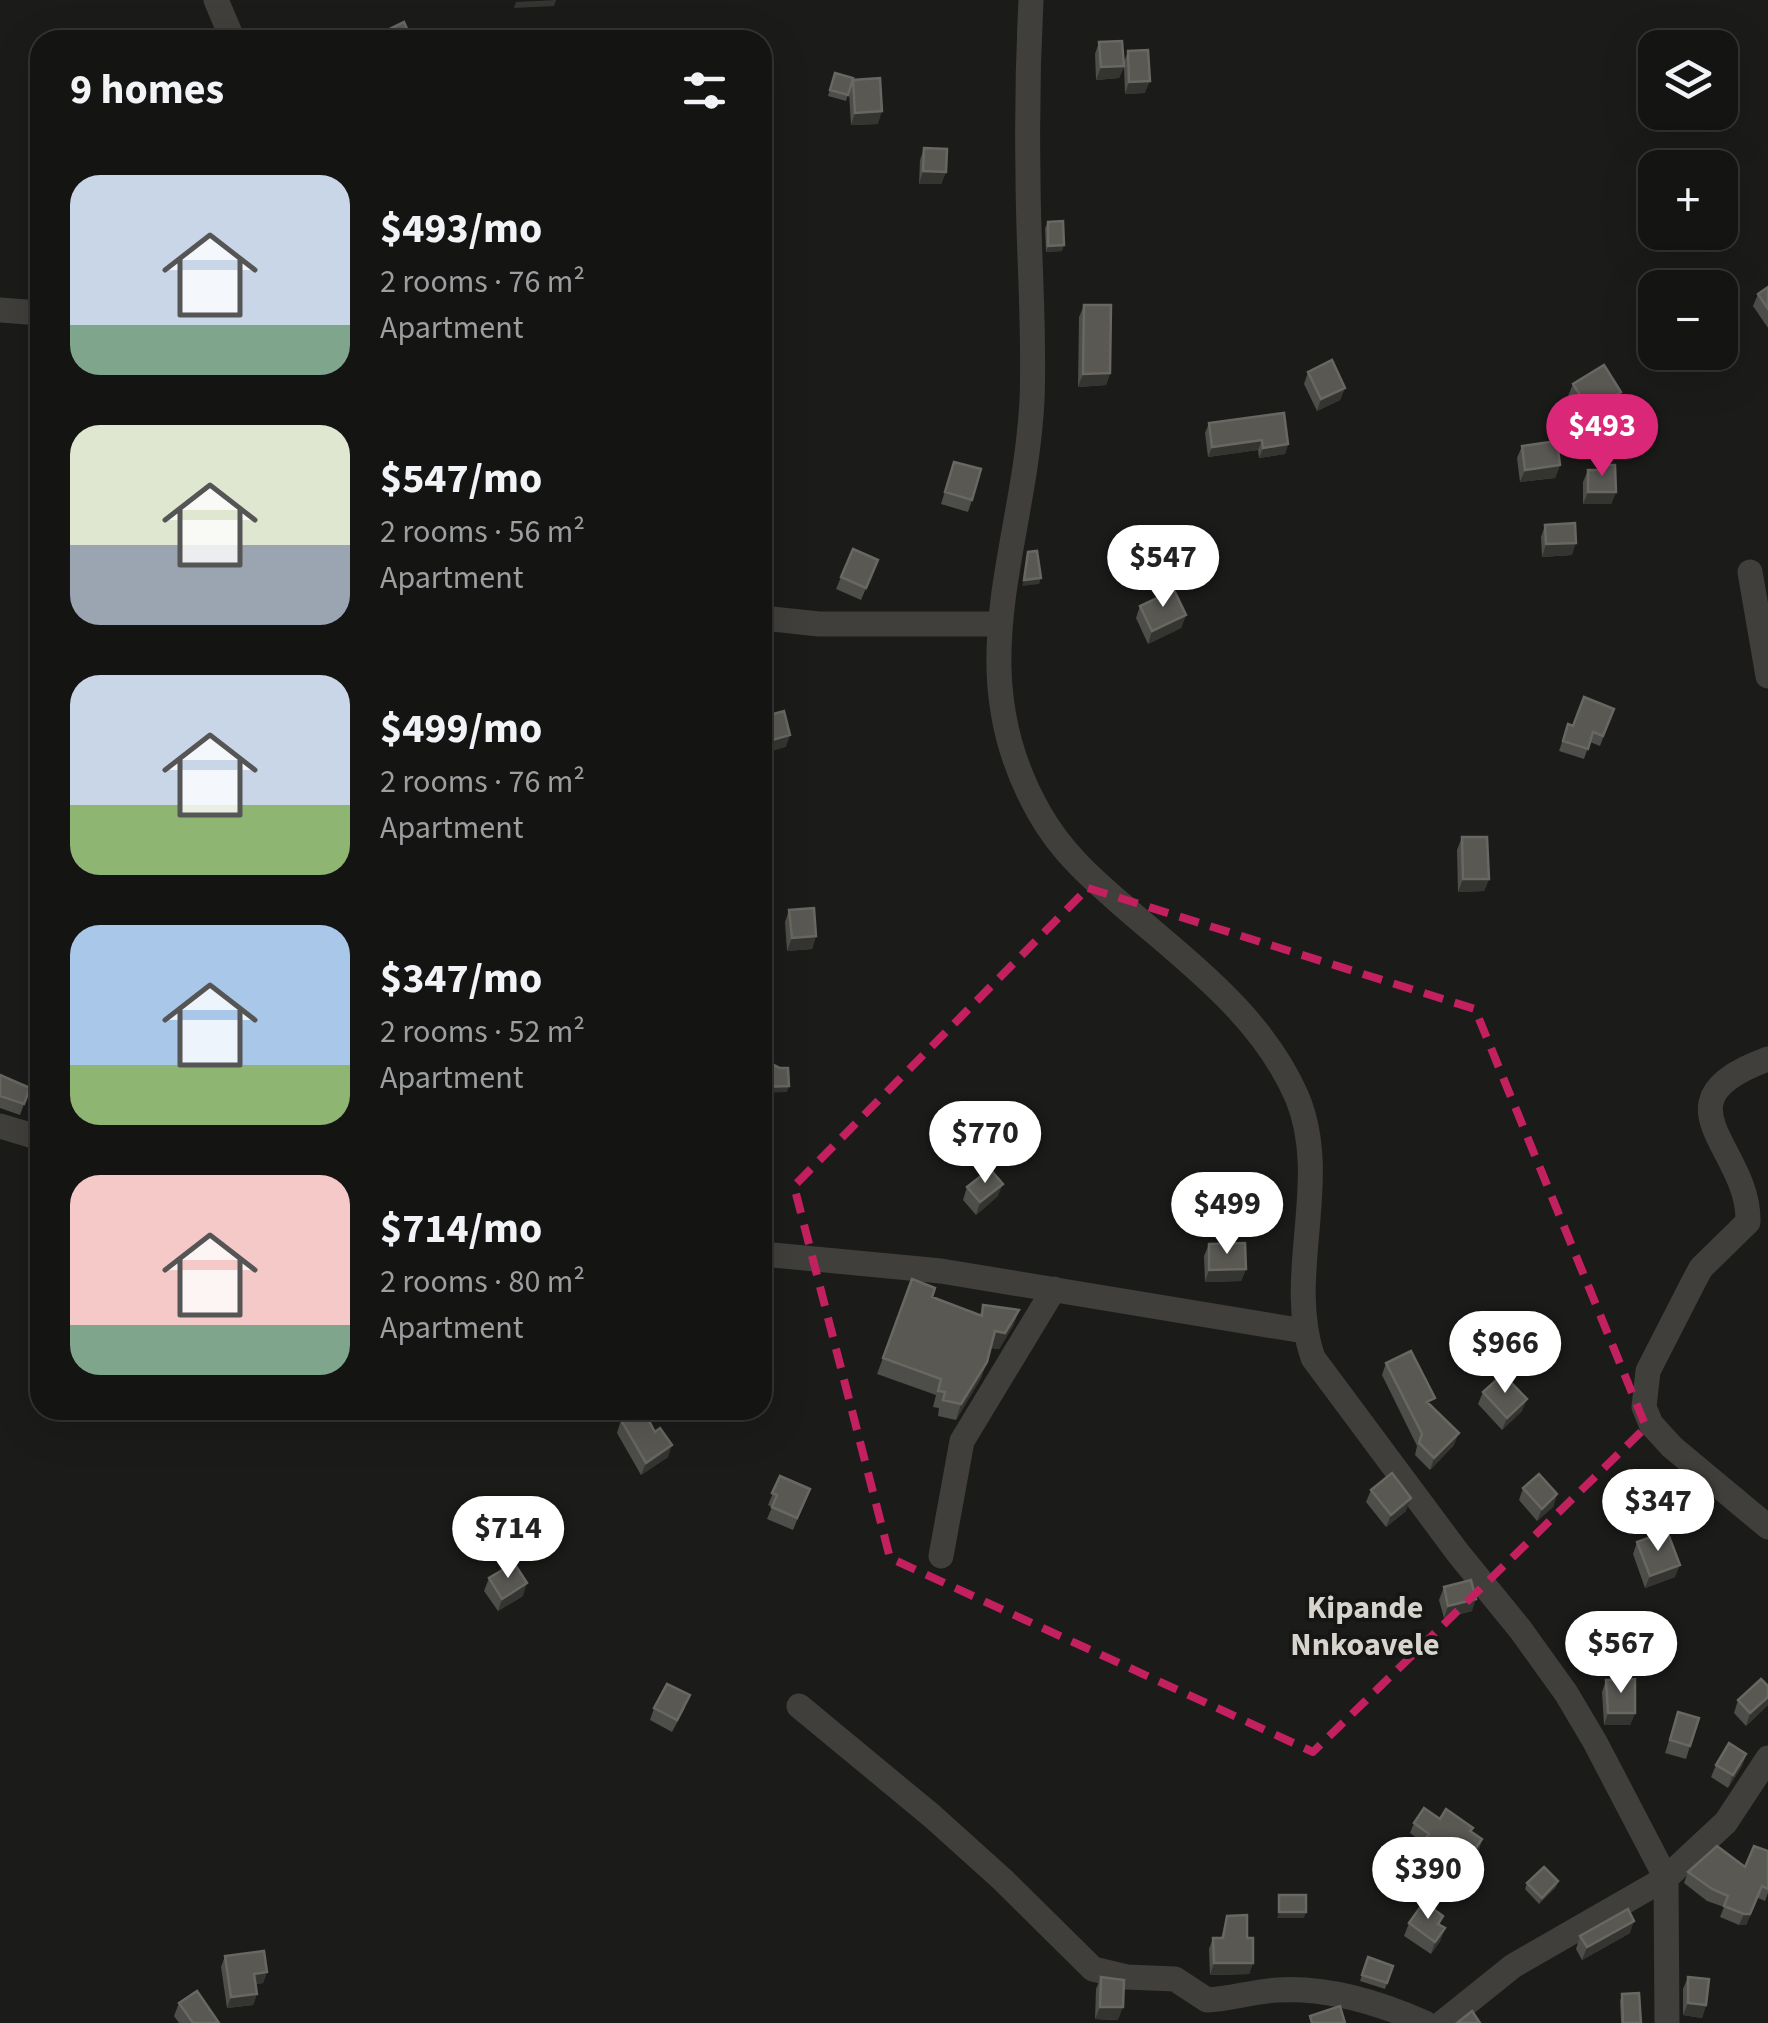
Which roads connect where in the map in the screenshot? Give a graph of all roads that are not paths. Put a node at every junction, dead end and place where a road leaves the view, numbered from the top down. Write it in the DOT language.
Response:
graph roads {
  1 [pos="216,0"];
  2 [pos="1031,0"];
  3 [pos="228,30"];
  4 [pos="0,310"];
  5 [pos="30,313"];
  6 [pos="1750,572"];
  7 [pos="772,619"];
  8 [pos="998,624"];
  9 [pos="1768,676"];
  10 [pos="1768,1059"];
  11 [pos="0,1126"];
  12 [pos="30,1135"];
  13 [pos="772,1255"];
  14 [pos="1054,1289"];
  15 [pos="1304,1331"];
  16 [pos="1768,1527"];
  17 [pos="940,1556"];
  18 [pos="799,1706"];
  19 [pos="1768,1758"];
  20 [pos="1666,1878"];
  21 [pos="1424,2023"];
  22 [pos="1442,2023"];
  23 [pos="1667,2023"];
  1 -- 3 [label="street"];
  2 -- 8 [label="street"];
  4 -- 5 [label="street"];
  6 -- 9 [label="street"];
  7 -- 8 [label="street"];
  8 -- 15 [label="street"];
  10 -- 16 [label="street"];
  11 -- 12 [label="street"];
  13 -- 14 [label="street"];
  14 -- 15 [label="street"];
  14 -- 17 [label="street"];
  15 -- 20 [label="street"];
  18 -- 21 [label="street"];
  19 -- 20 [label="street"];
  20 -- 22 [label="street"];
  20 -- 23 [label="street"];
}
